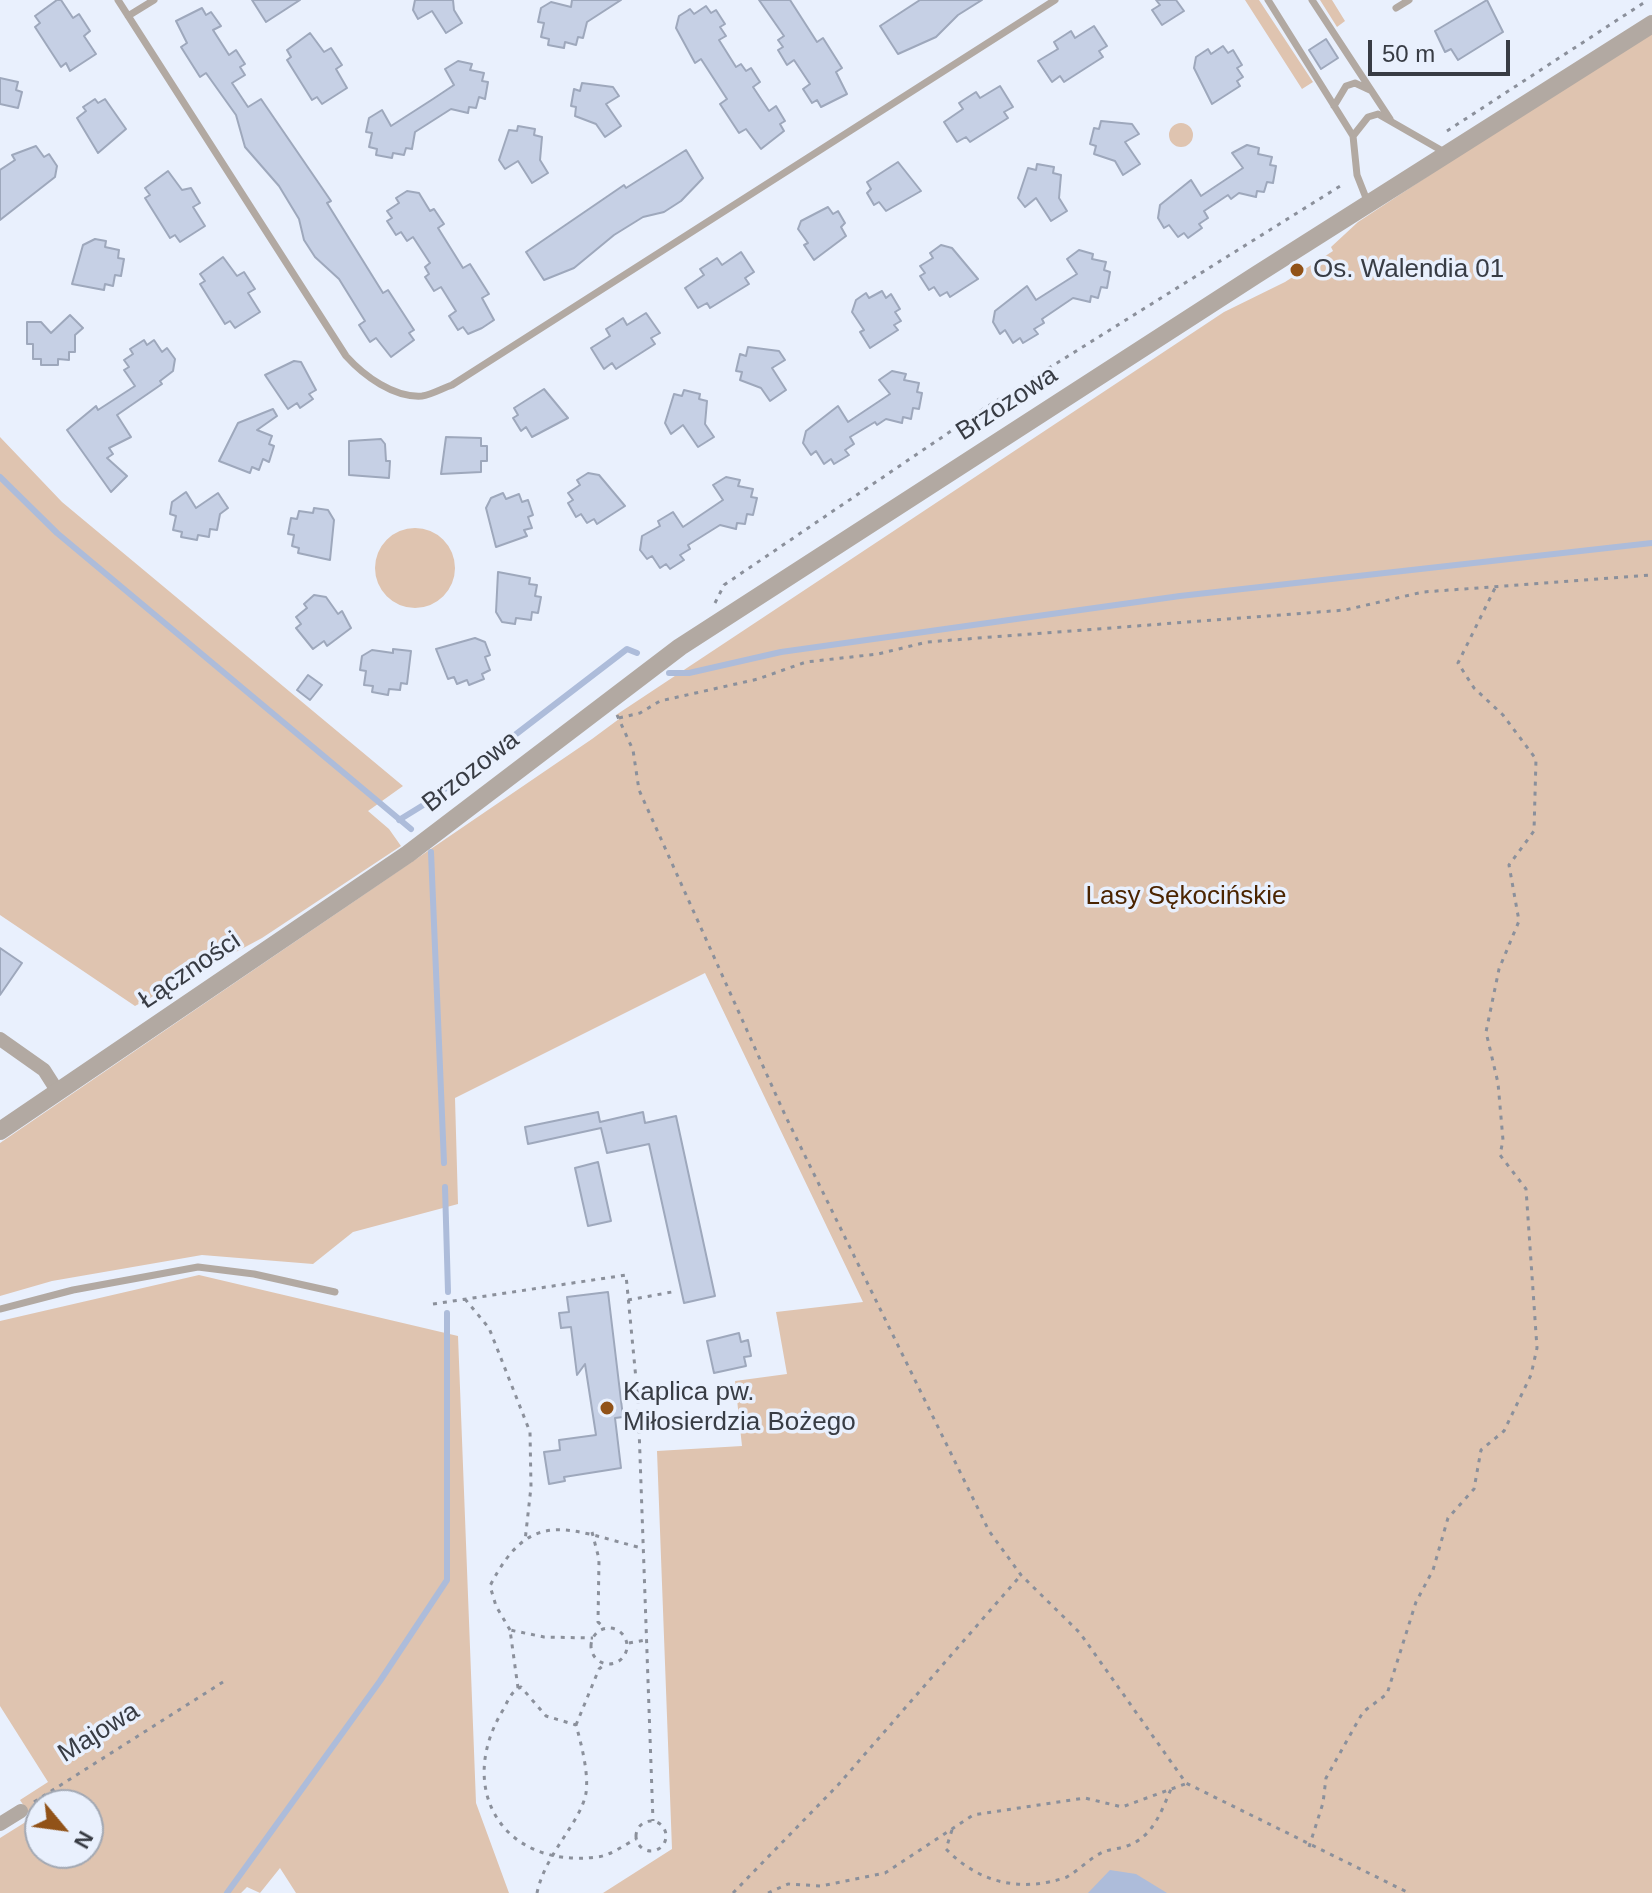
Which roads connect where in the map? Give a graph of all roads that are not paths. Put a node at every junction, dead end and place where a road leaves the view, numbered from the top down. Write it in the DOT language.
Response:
graph roads {
  1 [pos="118,0"];
  2 [pos="154,0"];
  3 [pos="1055,0"];
  4 [pos="1268,0"];
  5 [pos="1312,0"];
  6 [pos="1409,0"];
  7 [pos="1396,8"];
  8 [pos="128,16"];
  9 [pos="1652,24"];
  10 [pos="1372,91"];
  11 [pos="1334,106"];
  12 [pos="1390,119"];
  13 [pos="1353,136"];
  14 [pos="1450,155"];
  15 [pos="1369,204"];
  16 [pos="408,854"];
  17 [pos="0,1039"];
  18 [pos="58,1092"];
  19 [pos="0,1131"];
  20 [pos="335,1292"];
  21 [pos="0,1309"];
  22 [pos="21,1811"];
  23 [pos="0,1824"];
  1 -- 8 [label="lane"];
  2 -- 8 [label="lane"];
  3 -- 8 [label="lane"];
  4 -- 11 [label="lane"];
  5 -- 10 [label="lane"];
  6 -- 7 [label="lane"];
  9 -- 14 [label="street, Brzozowa"];
  10 -- 11 [label="lane"];
  10 -- 12 [label="lane"];
  11 -- 13 [label="lane"];
  12 -- 13 [label="lane"];
  12 -- 14 [label="lane"];
  13 -- 15 [label="lane"];
  14 -- 15 [label="street, Brzozowa"];
  15 -- 16 [label="street, Brzozowa"];
  16 -- 18 [label="street, Łączności"];
  17 -- 18 [label="street"];
  18 -- 19 [label="street, Łączności"];
  20 -- 21 [label="lane"];
  22 -- 23 [label="street"];
}
